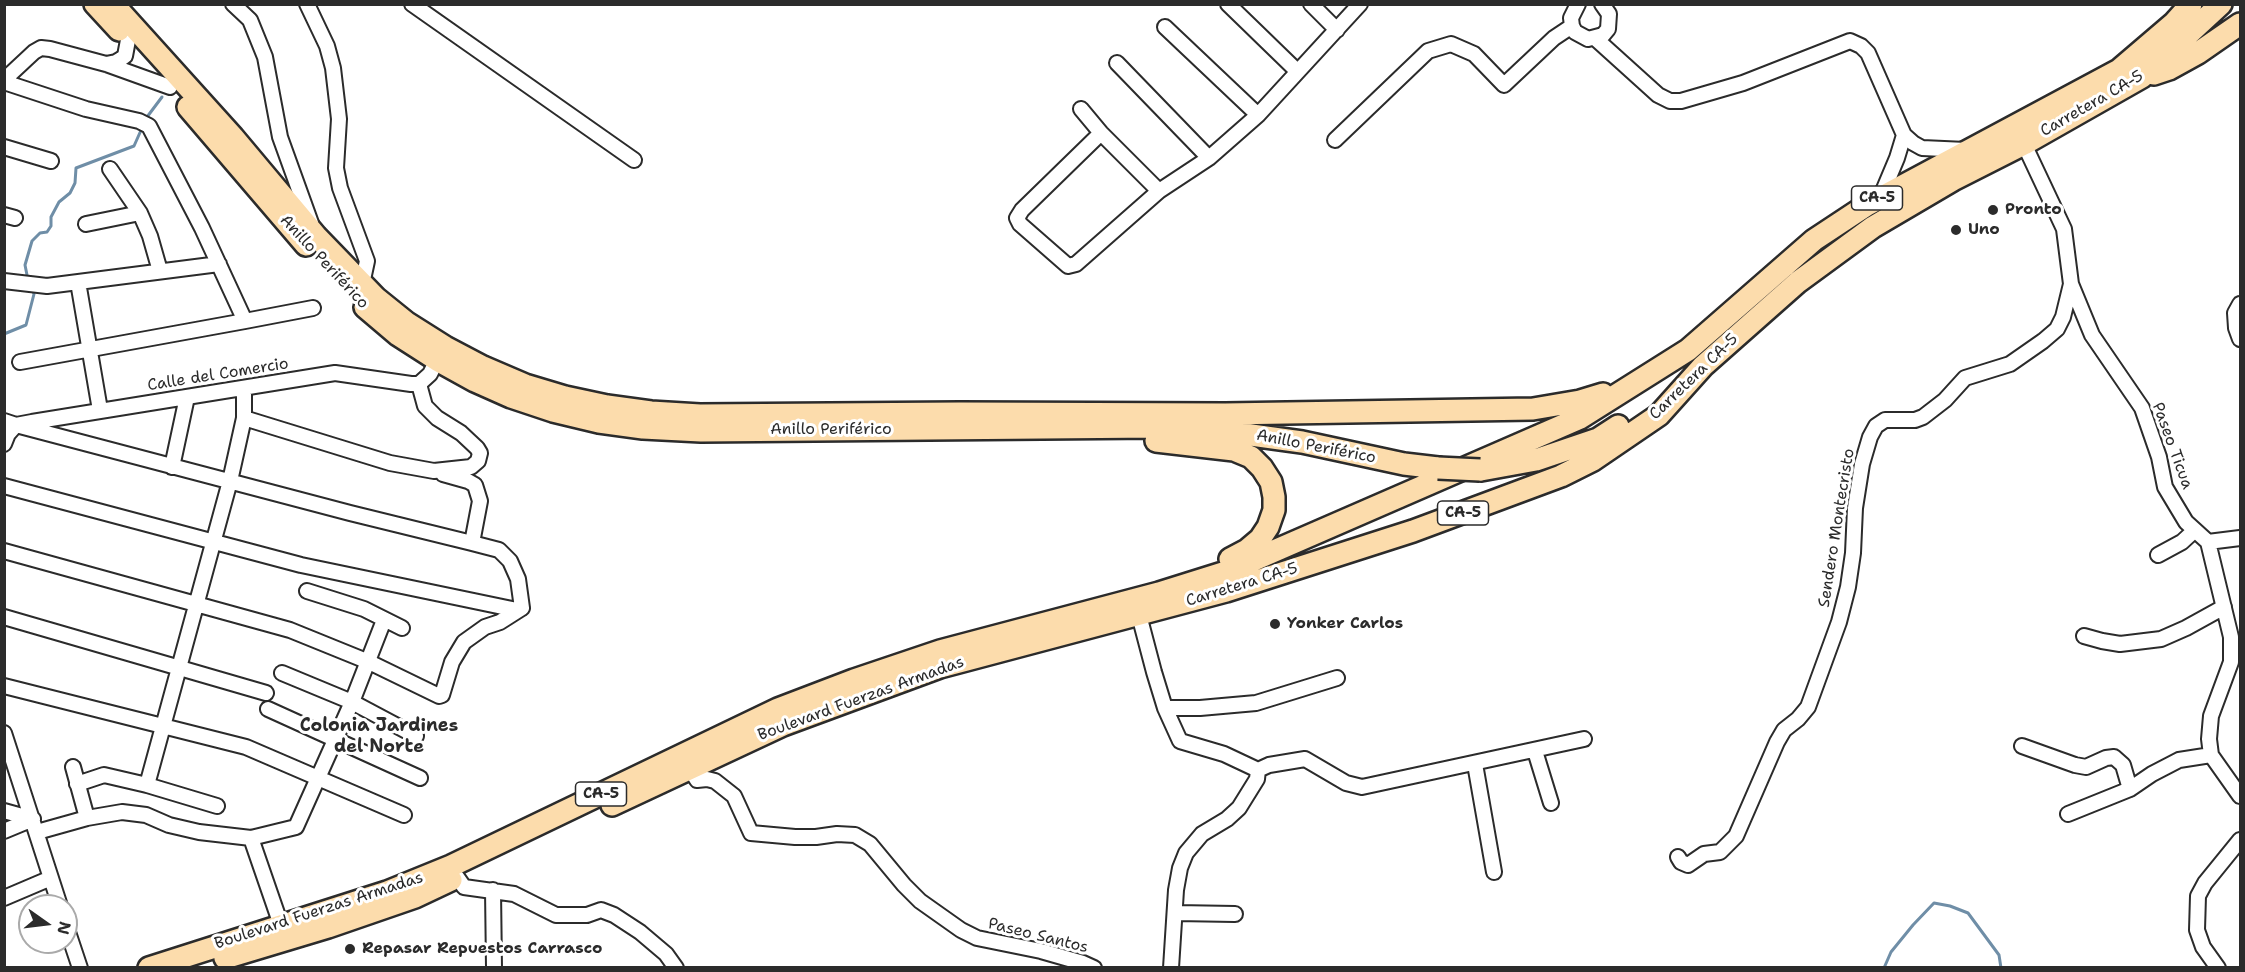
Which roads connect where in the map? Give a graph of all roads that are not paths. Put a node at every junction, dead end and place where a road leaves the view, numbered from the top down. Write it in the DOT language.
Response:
graph roads {
  1 [pos="95,4"];
  2 [pos="234,4"];
  3 [pos="307,4"];
  4 [pos="412,4"];
  5 [pos="1228,4"];
  6 [pos="1311,4"];
  7 [pos="1360,4"];
  8 [pos="1578,4"];
  9 [pos="1602,4"];
  10 [pos="2191,4"];
  11 [pos="2221,4"];
  12 [pos="123,9"];
  13 [pos="2178,14"];
  14 [pos="2241,24"];
  15 [pos="1572,26"];
  16 [pos="1165,27"];
  17 [pos="1337,30"];
  18 [pos="1596,39"];
  19 [pos="128,40"];
  20 [pos="1117,63"];
  21 [pos="106,64"];
  22 [pos="1298,71"];
  23 [pos="2142,77"];
  24 [pos="4,81"];
  25 [pos="170,87"];
  26 [pos="1081,109"];
  27 [pos="1257,115"];
  28 [pos="1101,133"];
  29 [pos="1904,135"];
  30 [pos="1335,140"];
  31 [pos="2024,144"];
  32 [pos="4,147"];
  33 [pos="1968,150"];
  34 [pos="1209,158"];
  35 [pos="634,160"];
  36 [pos="51,162"];
  37 [pos="110,169"];
  38 [pos="1159,191"];
  39 [pos="1881,196"];
  40 [pos="140,213"];
  41 [pos="86,224"];
  42 [pos="316,236"];
  43 [pos="219,264"];
  44 [pos="160,271"];
  45 [pos="4,281"];
  46 [pos="359,281"];
  47 [pos="78,282"];
  48 [pos="2071,284"];
  49 [pos="2241,304"];
  50 [pos="313,308"];
  51 [pos="245,321"];
  52 [pos="2241,339"];
  53 [pos="91,349"];
  54 [pos="437,360"];
  55 [pos="20,362"];
  56 [pos="1703,366"];
  57 [pos="419,384"];
  58 [pos="1626,387"];
  59 [pos="244,389"];
  60 [pos="188,397"];
  61 [pos="100,410"];
  62 [pos="244,418"];
  63 [pos="10,423"];
  64 [pos="868,430"];
  65 [pos="4,444"];
  66 [pos="172,466"];
  67 [pos="434,471"];
  68 [pos="230,481"];
  69 [pos="4,486"];
  70 [pos="2195,530"];
  71 [pos="2241,538"];
  72 [pos="214,542"];
  73 [pos="2208,542"];
  74 [pos="472,543"];
  75 [pos="4,551"];
  76 [pos="2157,555"];
  77 [pos="307,591"];
  78 [pos="197,603"];
  79 [pos="2224,607"];
  80 [pos="522,608"];
  81 [pos="1139,615"];
  82 [pos="4,616"];
  83 [pos="384,620"];
  84 [pos="1060,627"];
  85 [pos="402,628"];
  86 [pos="2084,636"];
  87 [pos="369,662"];
  88 [pos="180,666"];
  89 [pos="282,673"];
  90 [pos="1337,678"];
  91 [pos="4,686"];
  92 [pos="266,693"];
  93 [pos="352,702"];
  94 [pos="1165,708"];
  95 [pos="268,709"];
  96 [pos="163,727"];
  97 [pos="4,733"];
  98 [pos="416,736"];
  99 [pos="337,739"];
  100 [pos="1584,739"];
  101 [pos="2022,746"];
  102 [pos="7,748"];
  103 [pos="1535,751"];
  104 [pos="2211,755"];
  105 [pos="1475,764"];
  106 [pos="73,767"];
  107 [pos="690,769"];
  108 [pos="1258,770"];
  109 [pos="319,778"];
  110 [pos="420,778"];
  111 [pos="77,784"];
  112 [pos="147,785"];
  113 [pos="2130,789"];
  114 [pos="2241,796"];
  115 [pos="1551,803"];
  116 [pos="217,806"];
  117 [pos="4,811"];
  118 [pos="2068,814"];
  119 [pos="404,815"];
  120 [pos="87,818"];
  121 [pos="35,825"];
  122 [pos="4,831"];
  123 [pos="251,838"];
  124 [pos="2241,840"];
  125 [pos="1678,857"];
  126 [pos="1494,872"];
  127 [pos="457,877"];
  128 [pos="51,878"];
  129 [pos="493,890"];
  130 [pos="56,894"];
  131 [pos="4,898"];
  132 [pos="1176,913"];
  133 [pos="1235,914"];
  134 [pos="281,925"];
  135 [pos="149,968"];
  136 [pos="193,968"];
  137 [pos="494,968"];
  138 [pos="676,968"];
  139 [pos="1094,968"];
  140 [pos="1171,968"];
  141 [pos="2218,968"];
  1 -- 19 [label="highway, Anillo Periférico"];
  2 -- 42 [label="street"];
  3 -- 46 [label="street"];
  4 -- 35 [label="street"];
  5 -- 22 [label="street"];
  6 -- 17 [label="street"];
  7 -- 17 [label="street"];
  8 -- 15 [label="street"];
  9 -- 18 [label="street"];
  10 -- 13 [label="highway, Carretera CA-5 / CA-5"];
  11 -- 23 [label="highway, Carretera CA-5 / CA-5"];
  12 -- 42 [label="highway, Anillo Periférico"];
  13 -- 33 [label="highway, Carretera CA-5 / CA-5"];
  14 -- 23 [label="highway"];
  15 -- 18 [label="street"];
  15 -- 30 [label="street"];
  16 -- 27 [label="street"];
  17 -- 22 [label="street"];
  18 -- 29 [label="street"];
  19 -- 21 [label="street"];
  19 -- 25 [label="highway, Anillo Periférico"];
  20 -- 34 [label="street"];
  21 -- 24 [label="street"];
  21 -- 25 [label="street"];
  22 -- 27 [label="street"];
  23 -- 31 [label="highway, Carretera CA-5 / CA-5"];
  24 -- 43 [label="street"];
  25 -- 54 [label="highway, Anillo Periférico"];
  26 -- 28 [label="street"];
  27 -- 34 [label="street"];
  28 -- 38 [label="street"];
  28 -- 38 [label="street"];
  29 -- 33 [label="street"];
  29 -- 39 [label="street"];
  31 -- 48 [label="street, Paseo Ticua"];
  31 -- 56 [label="highway, Carretera CA-5 / CA-5"];
  32 -- 36 [label="street"];
  33 -- 39 [label="highway, Carretera CA-5 / CA-5"];
  34 -- 38 [label="street"];
  37 -- 40 [label="street"];
  39 -- 58 [label="highway, Carretera CA-5 / CA-5"];
  40 -- 41 [label="street"];
  40 -- 44 [label="street"];
  42 -- 46 [label="highway, Anillo Periférico"];
  43 -- 44 [label="street"];
  43 -- 51 [label="street"];
  44 -- 47 [label="street"];
  45 -- 47 [label="street"];
  46 -- 58 [label="highway, Anillo Periférico"];
  47 -- 53 [label="street"];
  48 -- 70 [label="street, Paseo Ticua"];
  48 -- 125 [label="street, Sendero Montecristo"];
  49 -- 52 [label="street"];
  50 -- 51 [label="street"];
  51 -- 53 [label="street"];
  53 -- 55 [label="street"];
  53 -- 61 [label="street"];
  54 -- 57 [label="street"];
  54 -- 64 [label="highway, Anillo Periférico"];
  56 -- 64 [label="highway, Anillo Periférico, bridge"];
  56 -- 81 [label="highway, Carretera CA-5 / CA-5"];
  57 -- 59 [label="street, Calle del Comercio"];
  57 -- 67 [label="street"];
  58 -- 84 [label="highway, Carretera CA-5 / CA-5"];
  59 -- 60 [label="street, Calle del Comercio"];
  59 -- 62 [label="street"];
  60 -- 61 [label="street, Calle del Comercio"];
  60 -- 66 [label="street"];
  61 -- 63 [label="street, Calle del Comercio"];
  62 -- 67 [label="street"];
  62 -- 68 [label="street"];
  63 -- 65 [label="street"];
  63 -- 66 [label="street"];
  64 -- 84 [label="highway"];
  66 -- 68 [label="street"];
  67 -- 74 [label="street"];
  68 -- 72 [label="street"];
  68 -- 74 [label="street"];
  69 -- 72 [label="street"];
  70 -- 73 [label="street, Paseo Ticua"];
  70 -- 76 [label="street"];
  71 -- 73 [label="street"];
  72 -- 78 [label="street"];
  72 -- 80 [label="street"];
  73 -- 79 [label="street"];
  74 -- 80 [label="street"];
  75 -- 78 [label="street"];
  77 -- 83 [label="street"];
  78 -- 87 [label="street"];
  78 -- 88 [label="street"];
  79 -- 86 [label="street"];
  79 -- 104 [label="street"];
  80 -- 87 [label="street"];
  81 -- 84 [label="highway, Carretera CA-5 / CA-5"];
  81 -- 94 [label="street"];
  82 -- 88 [label="street"];
  83 -- 85 [label="street"];
  83 -- 87 [label="street"];
  84 -- 107 [label="highway, Boulevard Fuerzas Armadas / CA-5"];
  84 -- 134 [label="highway, Boulevard Fuerzas Armadas / CA-5"];
  87 -- 93 [label="street"];
  88 -- 92 [label="street"];
  88 -- 96 [label="street"];
  89 -- 93 [label="street"];
  90 -- 94 [label="street"];
  91 -- 96 [label="street"];
  93 -- 98 [label="street"];
  93 -- 99 [label="street"];
  94 -- 108 [label="street"];
  95 -- 99 [label="street"];
  96 -- 109 [label="street"];
  96 -- 112 [label="street"];
  97 -- 102 [label="street"];
  99 -- 109 [label="street"];
  99 -- 110 [label="street"];
  100 -- 103 [label="street"];
  101 -- 113 [label="street"];
  102 -- 121 [label="street"];
  103 -- 105 [label="street"];
  103 -- 115 [label="street"];
  104 -- 113 [label="street"];
  104 -- 114 [label="street"];
  105 -- 108 [label="street"];
  105 -- 126 [label="street"];
  106 -- 111 [label="street"];
  107 -- 127 [label="highway, Boulevard Fuerzas Armadas / CA-5"];
  107 -- 139 [label="street, Paseo Santos"];
  108 -- 132 [label="street"];
  109 -- 119 [label="street"];
  109 -- 123 [label="street"];
  111 -- 112 [label="street"];
  111 -- 120 [label="street"];
  112 -- 116 [label="street"];
  113 -- 118 [label="street"];
  117 -- 121 [label="street"];
  120 -- 121 [label="street"];
  120 -- 123 [label="street"];
  121 -- 122 [label="street"];
  121 -- 128 [label="street"];
  123 -- 134 [label="street"];
  124 -- 141 [label="street"];
  127 -- 129 [label="street"];
  127 -- 136 [label="highway, Boulevard Fuerzas Armadas / CA-5"];
  128 -- 130 [label="street"];
  128 -- 131 [label="street"];
  129 -- 137 [label="street"];
  129 -- 138 [label="street"];
  132 -- 133 [label="street"];
  132 -- 140 [label="street"];
  134 -- 135 [label="highway, Boulevard Fuerzas Armadas / CA-5"];
}
